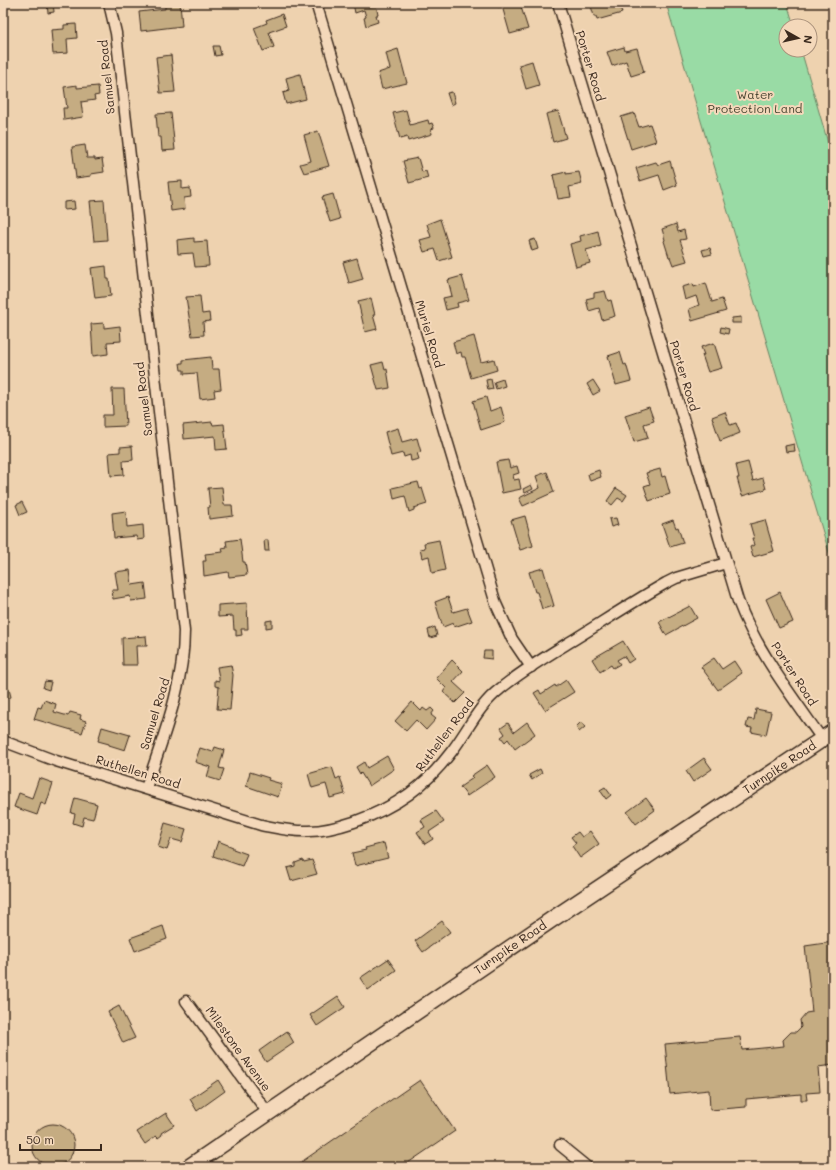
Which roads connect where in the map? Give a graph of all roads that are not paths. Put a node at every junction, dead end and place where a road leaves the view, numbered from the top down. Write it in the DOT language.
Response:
graph roads {
  1 [pos="109,3"];
  2 [pos="316,3"];
  3 [pos="558,3"];
  4 [pos="726,563"];
  5 [pos="531,667"];
  6 [pos="827,735"];
  7 [pos="3,741"];
  8 [pos="146,788"];
  9 [pos="186,1000"];
  10 [pos="268,1113"];
  11 [pos="560,1145"];
  12 [pos="189,1167"];
  13 [pos="587,1167"];
  1 -- 8 [label="street, Samuel Road"];
  2 -- 5 [label="street, Muriel Road"];
  3 -- 4 [label="street, Porter Road"];
  4 -- 5 [label="street, Ruthellen Road"];
  4 -- 6 [label="street, Porter Road"];
  5 -- 8 [label="street, Ruthellen Road"];
  6 -- 10 [label="main road, Turnpike Road"];
  7 -- 8 [label="street, Ruthellen Road"];
  9 -- 10 [label="street, Milestone Avenue"];
  10 -- 12 [label="main road, Turnpike Road"];
  11 -- 13 [label="street"];
}
